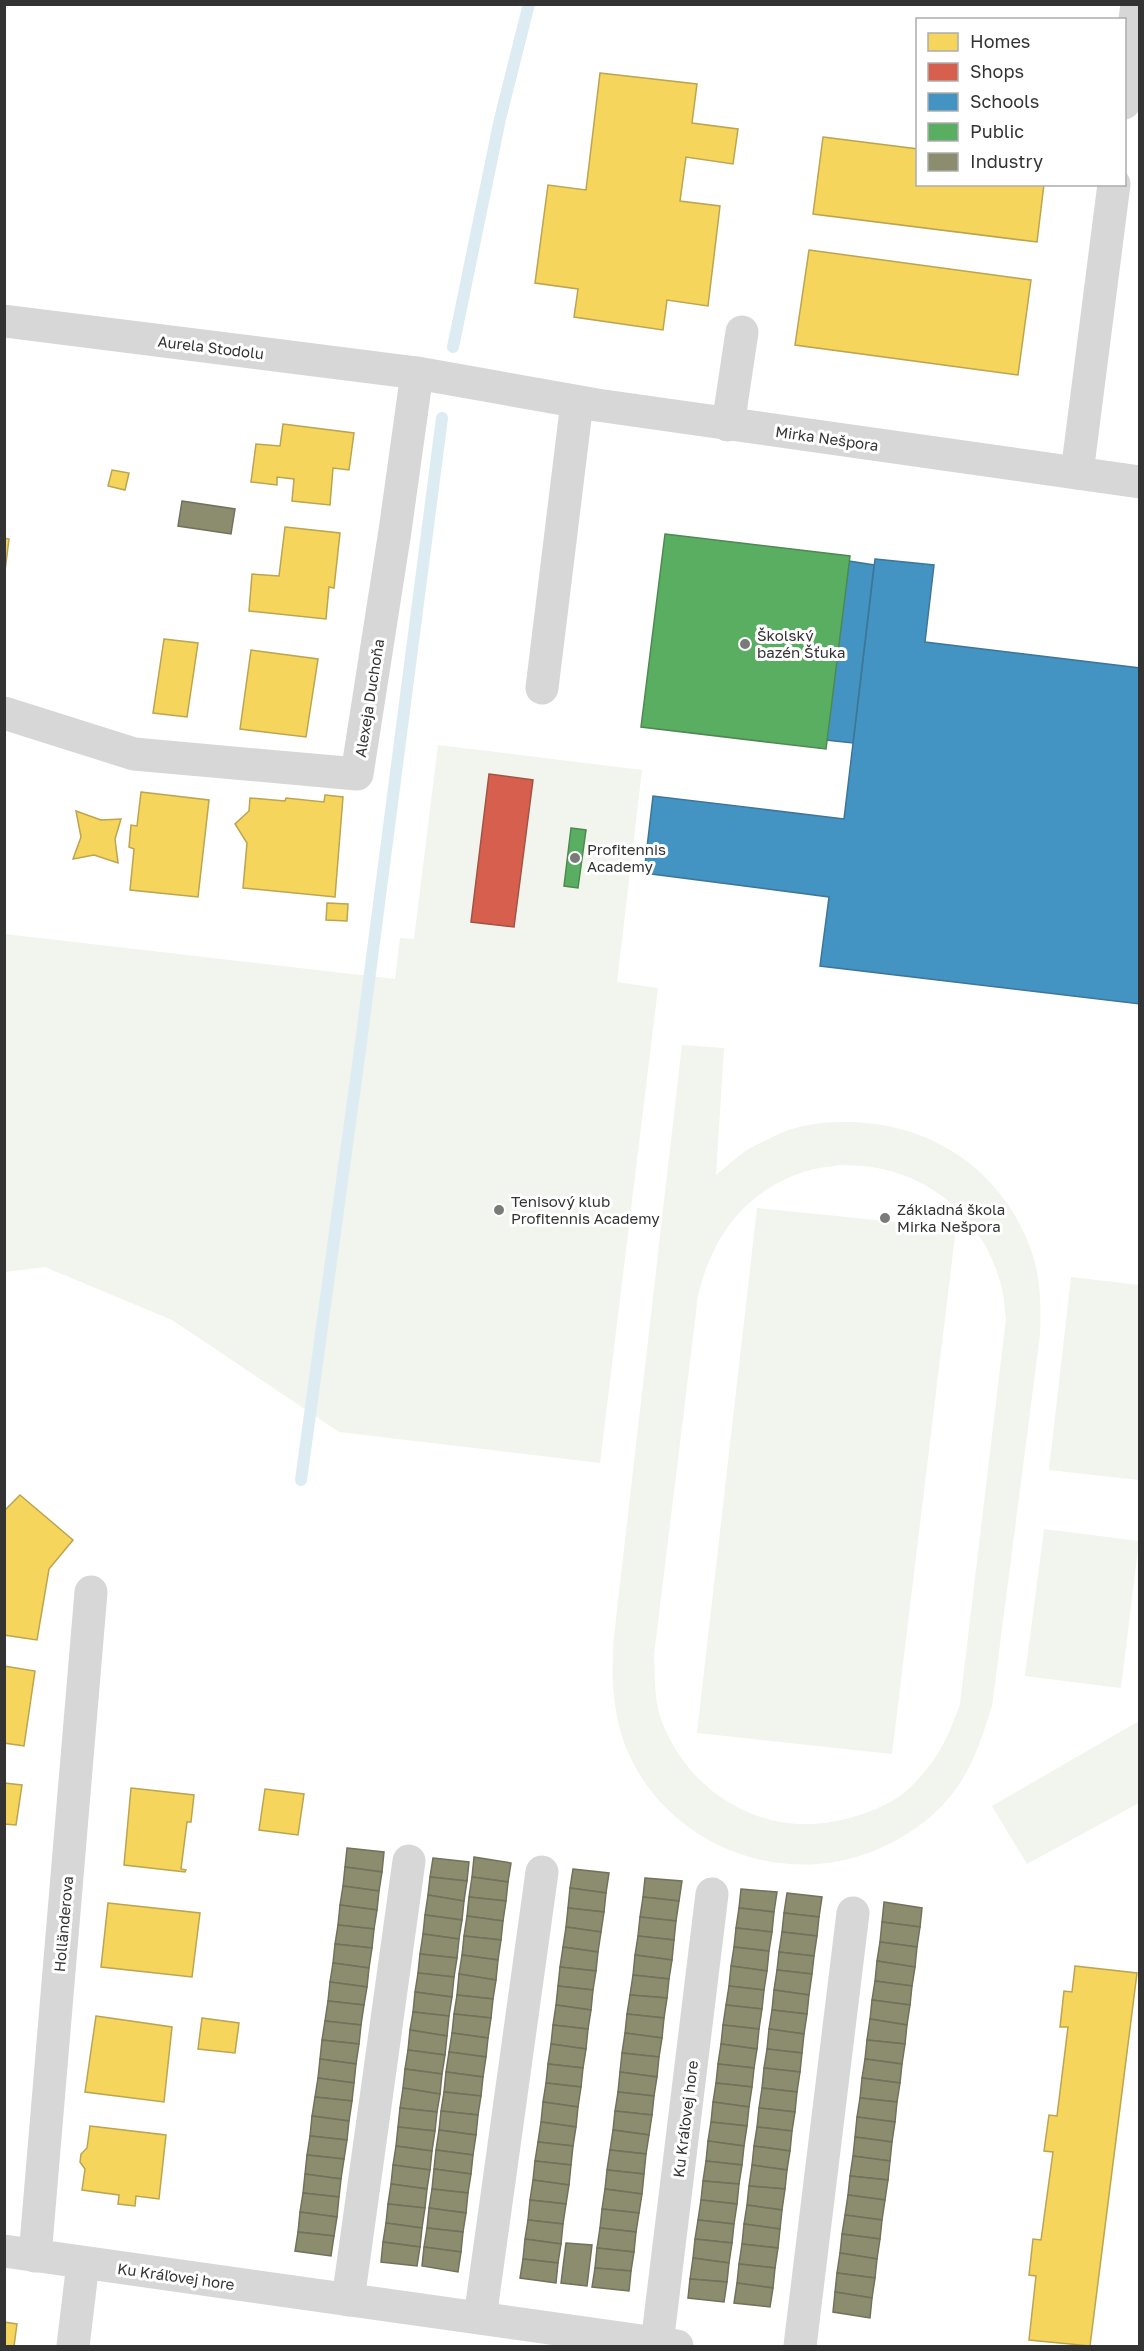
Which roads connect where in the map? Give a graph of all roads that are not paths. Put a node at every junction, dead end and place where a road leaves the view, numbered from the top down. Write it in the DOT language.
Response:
graph roads {
  1 [pos="1137,4"];
  2 [pos="1126,95"];
  3 [pos="1114,186"];
  4 [pos="4,321"];
  5 [pos="742,332"];
  6 [pos="417,373"];
  7 [pos="577,402"];
  8 [pos="728,425"];
  9 [pos="1077,473"];
  10 [pos="1140,482"];
  11 [pos="542,688"];
  12 [pos="4,713"];
  13 [pos="91,1592"];
  14 [pos="409,1861"];
  15 [pos="542,1872"];
  16 [pos="712,1894"];
  17 [pos="854,1912"];
  18 [pos="20,2254"];
  19 [pos="83,2263"];
  20 [pos="348,2300"];
  21 [pos="480,2318"];
  22 [pos="667,2345"];
  23 [pos="73,2346"];
  24 [pos="800,2346"];
  1 -- 2 [label="street"];
  3 -- 9 [label="street"];
  4 -- 6 [label="street, Aurela Stodolu"];
  5 -- 8 [label="street"];
  6 -- 7 [label="street, Mirka Nešpora"];
  6 -- 12 [label="street, Alexeja Duchoňa"];
  7 -- 8 [label="street, Mirka Nešpora"];
  7 -- 11 [label="street"];
  8 -- 9 [label="street, Mirka Nešpora"];
  9 -- 10 [label="street, Mirka Nešpora"];
  13 -- 18 [label="street, Holländerova"];
  14 -- 20 [label="street"];
  15 -- 21 [label="street"];
  16 -- 22 [label="street, Ku Kráľovej hore"];
  17 -- 24 [label="street"];
  18 -- 19 [label="street, Ku Kráľovej hore"];
  19 -- 20 [label="street, Ku Kráľovej hore"];
  19 -- 23 [label="street"];
  20 -- 21 [label="street, Ku Kráľovej hore"];
  21 -- 22 [label="street, Ku Kráľovej hore"];
}
